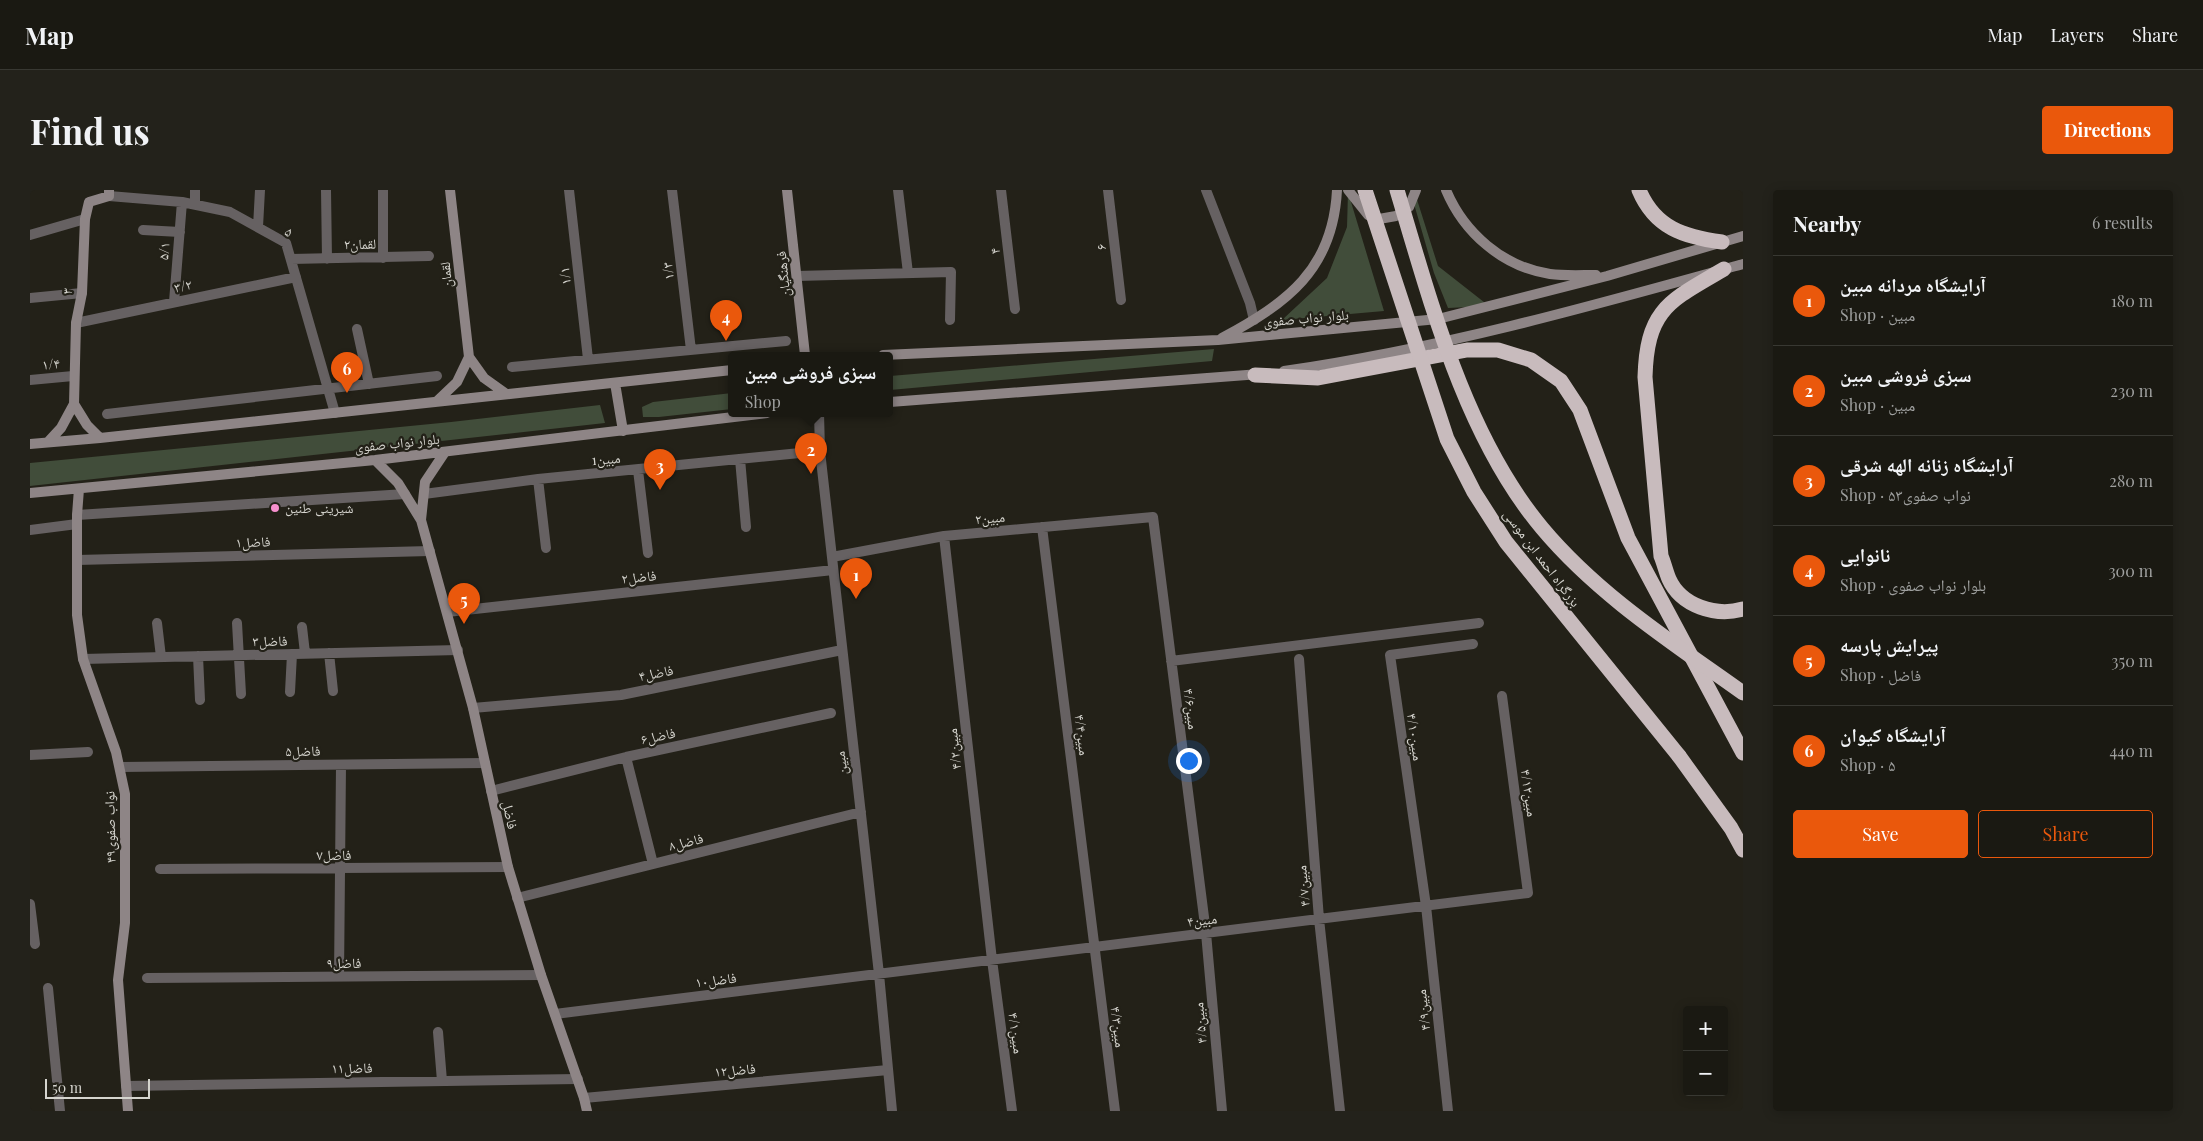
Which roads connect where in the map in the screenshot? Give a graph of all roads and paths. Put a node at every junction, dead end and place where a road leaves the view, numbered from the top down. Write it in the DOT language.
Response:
graph roads {
  1 [pos="195,190"];
  2 [pos="260,190"];
  3 [pos="326,190"];
  4 [pos="382,190"];
  5 [pos="450,190"];
  6 [pos="569,190"];
  7 [pos="672,190"];
  8 [pos="787,190"];
  9 [pos="898,190"];
  10 [pos="1001,190"];
  11 [pos="1108,190"];
  12 [pos="1206,190"];
  13 [pos="1337,190"];
  14 [pos="1348,190"];
  15 [pos="1365,190"];
  16 [pos="1397,190"];
  17 [pos="1416,190"];
  18 [pos="1446,190"];
  19 [pos="1639,190"];
  20 [pos="109,193"];
  21 [pos="182,202"];
  22 [pos="195,204"];
  23 [pos="85,220"];
  24 [pos="258,228"];
  25 [pos="143,230"];
  26 [pos="180,232"];
  27 [pos="30,235"];
  28 [pos="1743,236"];
  29 [pos="1722,242"];
  30 [pos="430,256"];
  31 [pos="383,258"];
  32 [pos="291,259"];
  33 [pos="327,259"];
  34 [pos="1743,264"];
  35 [pos="1724,269"];
  36 [pos="908,273"];
  37 [pos="797,276"];
  38 [pos="1607,276"];
  39 [pos="296,277"];
  40 [pos="82,293"];
  41 [pos="30,298"];
  42 [pos="1121,300"];
  43 [pos="174,302"];
  44 [pos="1015,309"];
  45 [pos="950,320"];
  46 [pos="1254,320"];
  47 [pos="76,323"];
  48 [pos="357,329"];
  49 [pos="1218,340"];
  50 [pos="786,341"];
  51 [pos="691,350"];
  52 [pos="806,352"];
  53 [pos="893,355"];
  54 [pos="468,357"];
  55 [pos="588,359"];
  56 [pos="512,367"];
  57 [pos="728,370"];
  58 [pos="1255,375"];
  59 [pos="73,376"];
  60 [pos="438,376"];
  61 [pos="30,380"];
  62 [pos="615,383"];
  63 [pos="369,384"];
  64 [pos="328,390"];
  65 [pos="505,393"];
  66 [pos="436,402"];
  67 [pos="893,402"];
  68 [pos="74,404"];
  69 [pos="335,413"];
  70 [pos="107,414"];
  71 [pos="735,417"];
  72 [pos="819,417"];
  73 [pos="623,431"];
  74 [pos="100,438"];
  75 [pos="48,442"];
  76 [pos="30,444"];
  77 [pos="820,451"];
  78 [pos="445,452"];
  79 [pos="740,458"];
  80 [pos="375,460"];
  81 [pos="638,470"];
  82 [pos="538,479"];
  83 [pos="79,489"];
  84 [pos="30,493"];
  85 [pos="405,494"];
  86 [pos="424,494"];
  87 [pos="1153,518"];
  88 [pos="77,520"];
  89 [pos="421,520"];
  90 [pos="746,527"];
  91 [pos="1042,527"];
  92 [pos="30,530"];
  93 [pos="944,536"];
  94 [pos="546,548"];
  95 [pos="430,551"];
  96 [pos="648,553"];
  97 [pos="832,557"];
  98 [pos="76,560"];
  99 [pos="833,570"];
  100 [pos="1743,609"];
  101 [pos="447,612"];
  102 [pos="157,623"];
  103 [pos="237,623"];
  104 [pos="1479,623"];
  105 [pos="302,627"];
  106 [pos="1473,644"];
  107 [pos="458,650"];
  108 [pos="842,650"];
  109 [pos="305,653"];
  110 [pos="329,653"];
  111 [pos="292,654"];
  112 [pos="237,655"];
  113 [pos="198,656"];
  114 [pos="161,657"];
  115 [pos="83,659"];
  116 [pos="1298,659"];
  117 [pos="1171,660"];
  118 [pos="333,691"];
  119 [pos="290,692"];
  120 [pos="1743,693"];
  121 [pos="241,694"];
  122 [pos="1502,696"];
  123 [pos="200,700"];
  124 [pos="473,708"];
  125 [pos="831,713"];
  126 [pos="88,752"];
  127 [pos="1743,753"];
  128 [pos="30,755"];
  129 [pos="626,757"];
  130 [pos="485,763"];
  131 [pos="341,764"];
  132 [pos="121,767"];
  133 [pos="491,790"];
  134 [pos="861,812"];
  135 [pos="1743,850"];
  136 [pos="653,864"];
  137 [pos="508,867"];
  138 [pos="340,868"];
  139 [pos="160,870"];
  140 [pos="1528,893"];
  141 [pos="517,898"];
  142 [pos="30,904"];
  143 [pos="1426,906"];
  144 [pos="1319,919"];
  145 [pos="1206,933"];
  146 [pos="35,944"];
  147 [pos="1094,947"];
  148 [pos="992,960"];
  149 [pos="879,974"];
  150 [pos="541,975"];
  151 [pos="339,977"];
  152 [pos="147,978"];
  153 [pos="48,988"];
  154 [pos="555,1014"];
  155 [pos="438,1032"];
  156 [pos="888,1070"];
  157 [pos="578,1079"];
  158 [pos="442,1081"];
  159 [pos="126,1086"];
  160 [pos="584,1098"];
  161 [pos="60,1111"];
  162 [pos="128,1111"];
  163 [pos="587,1111"];
  164 [pos="892,1111"];
  165 [pos="1012,1111"];
  166 [pos="1115,1111"];
  167 [pos="1222,1111"];
  168 [pos="1340,1111"];
  169 [pos="1448,1111"];
  1 -- 22 [label="street"];
  2 -- 24 [label="street"];
  3 -- 33 [label="street"];
  4 -- 31 [label="street"];
  5 -- 54 [label="main road, لقمان"];
  6 -- 55 [label="street, ۱/۱"];
  7 -- 51 [label="street, ۱/۳"];
  8 -- 37 [label="main road, فرهنگیان"];
  9 -- 36 [label="street"];
  10 -- 44 [label="street, ۴"];
  11 -- 42 [label="street, ۶"];
  12 -- 46 [label="street"];
  13 -- 46 [label="main road"];
  14 -- 17 [label="main road"];
  15 -- 135 [label="highway, بزرگراه احمد ابن موسی, bridge"];
  16 -- 120 [label="highway, بزرگراه احمد ابن موسی, bridge"];
  18 -- 38 [label="main road"];
  19 -- 29 [label="highway"];
  20 -- 21 [label="street, ۵"];
  20 -- 23 [label="main road, ۳"];
  21 -- 22 [label="street, ۵"];
  21 -- 26 [label="street, ۵/۱"];
  22 -- 24 [label="street, ۵"];
  23 -- 27 [label="street"];
  23 -- 40 [label="main road, ۳"];
  24 -- 32 [label="street, ۵"];
  25 -- 26 [label="street"];
  26 -- 43 [label="street, ۵/۱"];
  28 -- 29 [label="main road, بلوار نواب صفوی"];
  29 -- 38 [label="main road, بلوار نواب صفوی"];
  30 -- 31 [label="street, ۲لقمان"];
  31 -- 33 [label="street, ۲لقمان"];
  32 -- 33 [label="street, ۲لقمان"];
  32 -- 39 [label="street, ۵"];
  34 -- 35 [label="main road"];
  35 -- 58 [label="main road"];
  35 -- 100 [label="highway"];
  36 -- 37 [label="street"];
  36 -- 45 [label="street"];
  37 -- 52 [label="main road, فرهنگیان"];
  38 -- 49 [label="main road, بلوار نواب صفوی"];
  39 -- 43 [label="street, ۳/۲"];
  39 -- 64 [label="street, ۵"];
  40 -- 41 [label="street"];
  40 -- 47 [label="main road, ۳"];
  43 -- 47 [label="street, ۳/۲"];
  46 -- 49 [label="main road"];
  47 -- 59 [label="main road, ۳"];
  48 -- 63 [label="street"];
  49 -- 53 [label="main road, بلوار نواب صفوی"];
  50 -- 51 [label="street"];
  51 -- 55 [label="street"];
  54 -- 65 [label="main road"];
  54 -- 66 [label="main road, لقمان"];
  55 -- 56 [label="street"];
  57 -- 62 [label="main road"];
  58 -- 67 [label="main road"];
  58 -- 127 [label="highway"];
  59 -- 61 [label="street, ۱/۴"];
  59 -- 68 [label="main road, ۳"];
  60 -- 63 [label="street"];
  62 -- 65 [label="main road"];
  62 -- 73 [label="main road"];
  63 -- 64 [label="street"];
  64 -- 69 [label="street, ۵"];
  64 -- 70 [label="street"];
  65 -- 66 [label="main road"];
  66 -- 69 [label="main road"];
  68 -- 74 [label="main road, ۳"];
  68 -- 75 [label="main road"];
  69 -- 74 [label="main road"];
  71 -- 73 [label="main road, بلوار نواب صفوی"];
  72 -- 77 [label="street, مبین"];
  73 -- 78 [label="main road, بلوار نواب صفوی"];
  74 -- 75 [label="main road"];
  75 -- 76 [label="main road"];
  77 -- 79 [label="street, 1مبین"];
  77 -- 97 [label="street, مبین"];
  78 -- 80 [label="main road, بلوار نواب صفوی"];
  78 -- 86 [label="main road, فاضل"];
  79 -- 81 [label="street, 1مبین"];
  79 -- 90 [label="street"];
  80 -- 83 [label="main road, بلوار نواب صفوی"];
  80 -- 85 [label="main road, فاضل"];
  81 -- 82 [label="street, 1مبین"];
  81 -- 96 [label="street"];
  82 -- 86 [label="street, 1مبین"];
  82 -- 94 [label="street"];
  83 -- 84 [label="main road, بلوار نواب صفوی"];
  83 -- 88 [label="main road, ۴۹نواب صفوی"];
  85 -- 88 [label="street"];
  85 -- 89 [label="main road, فاضل"];
  86 -- 89 [label="main road, فاضل"];
  87 -- 91 [label="street, ۲مبین"];
  87 -- 117 [label="street, ۴/۶مبین"];
  88 -- 92 [label="street"];
  88 -- 98 [label="main road, ۴۹نواب صفوی"];
  89 -- 95 [label="main road, فاضل"];
  91 -- 93 [label="street, ۲مبین"];
  91 -- 147 [label="street, ۴/۴مبین"];
  93 -- 97 [label="street, ۲مبین"];
  93 -- 148 [label="street, ۴/۲مبین"];
  95 -- 98 [label="street, ۱فاضل"];
  95 -- 101 [label="main road, فاضل"];
  97 -- 99 [label="street, مبین"];
  98 -- 115 [label="main road, ۴۹نواب صفوی"];
  99 -- 101 [label="street, ۲فاضل"];
  99 -- 108 [label="street, مبین"];
  101 -- 107 [label="main road, فاضل"];
  102 -- 114 [label="street"];
  103 -- 112 [label="street"];
  104 -- 117 [label="street"];
  105 -- 109 [label="street"];
  106 -- 143 [label="street, ۴/۱۰مبین"];
  107 -- 110 [label="street, ۳فاضل"];
  107 -- 124 [label="main road, فاضل"];
  108 -- 124 [label="street, ۴فاضل"];
  108 -- 134 [label="street, مبین"];
  109 -- 110 [label="street, ۳فاضل"];
  109 -- 111 [label="street, ۳فاضل"];
  110 -- 118 [label="street"];
  111 -- 112 [label="street, ۳فاضل"];
  111 -- 119 [label="street"];
  112 -- 113 [label="street, ۳فاضل"];
  112 -- 121 [label="street"];
  113 -- 114 [label="street, ۳فاضل"];
  113 -- 123 [label="street"];
  114 -- 115 [label="street, ۳فاضل"];
  115 -- 132 [label="main road, ۴۹نواب صفوی"];
  116 -- 144 [label="street, ۴/۷مبین"];
  117 -- 145 [label="street, ۴/۶مبین"];
  122 -- 140 [label="street, ۴/۱۲مبین"];
  124 -- 130 [label="main road, فاضل"];
  125 -- 129 [label="street, ۶فاضل"];
  126 -- 128 [label="street"];
  129 -- 133 [label="street, ۶فاضل"];
  129 -- 136 [label="street"];
  130 -- 131 [label="street, ۵فاضل"];
  130 -- 133 [label="main road, فاضل"];
  131 -- 132 [label="street, ۵فاضل"];
  131 -- 138 [label="street"];
  132 -- 159 [label="main road, ۴۹نواب صفوی"];
  133 -- 137 [label="main road, فاضل"];
  134 -- 136 [label="street, ۸فاضل"];
  134 -- 149 [label="street, مبین"];
  136 -- 141 [label="street, ۸فاضل"];
  137 -- 138 [label="street, ۷فاضل"];
  137 -- 141 [label="main road, فاضل"];
  138 -- 139 [label="street, ۷فاضل"];
  138 -- 151 [label="street"];
  140 -- 143 [label="street, ۴مبین"];
  141 -- 150 [label="main road, فاضل"];
  142 -- 146 [label="street"];
  143 -- 144 [label="street, ۴مبین"];
  143 -- 169 [label="street, ۴/۹مبین"];
  144 -- 145 [label="street, ۴مبین"];
  144 -- 168 [label="street, ۴/۷مبین"];
  145 -- 147 [label="street, ۴مبین"];
  145 -- 167 [label="street, ۴/۵مبین"];
  147 -- 148 [label="street, ۴مبین"];
  147 -- 166 [label="street, ۴/۳مبین"];
  148 -- 149 [label="street, ۴مبین"];
  148 -- 165 [label="street, ۴/۱مبین"];
  149 -- 154 [label="street, ۱۰فاضل"];
  149 -- 156 [label="street, مبین"];
  150 -- 151 [label="street, ۹فاضل"];
  150 -- 154 [label="main road, فاضل"];
  151 -- 152 [label="street, ۹فاضل"];
  153 -- 161 [label="street"];
  154 -- 157 [label="main road, فاضل"];
  155 -- 158 [label="street"];
  156 -- 160 [label="street, ۱۲فاضل"];
  156 -- 164 [label="street, مبین"];
  157 -- 158 [label="street, ۱۱فاضل"];
  157 -- 160 [label="main road, فاضل"];
  158 -- 159 [label="street, ۱۱فاضل"];
  159 -- 162 [label="main road, ۴۹نواب صفوی"];
  160 -- 163 [label="main road, فاضل"];
}
